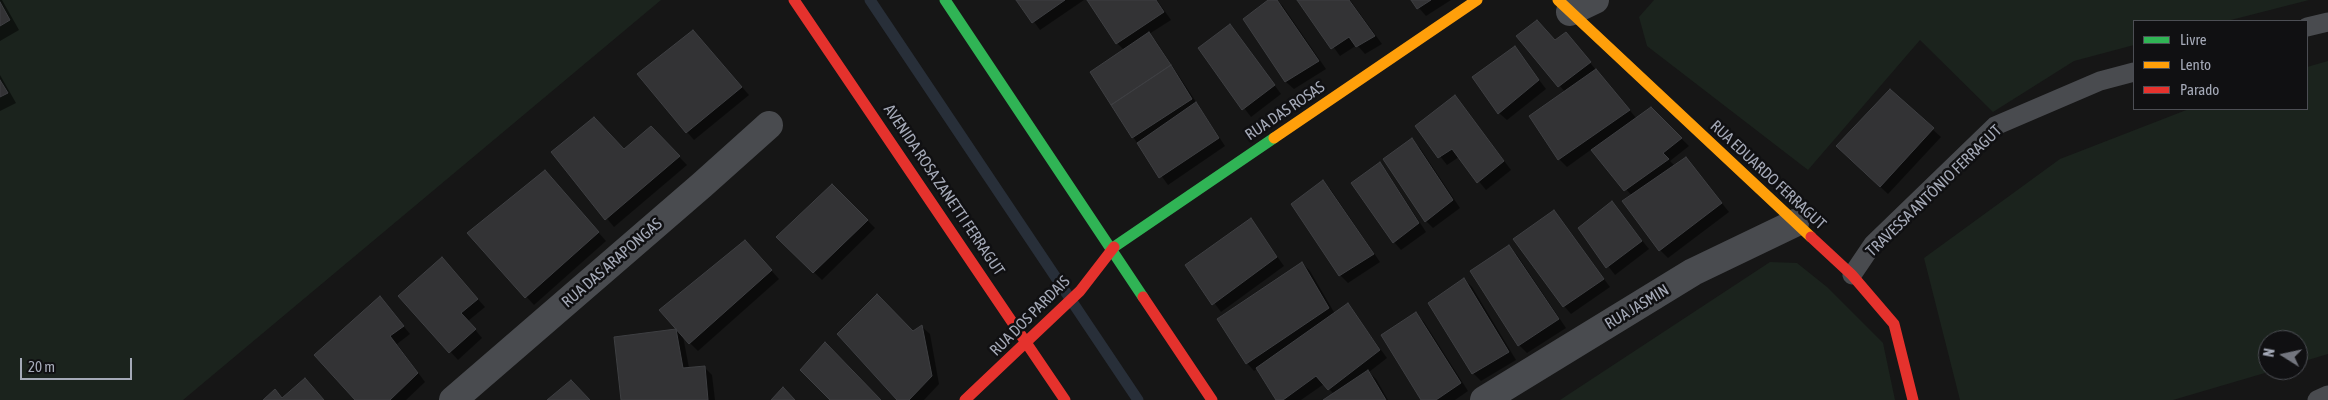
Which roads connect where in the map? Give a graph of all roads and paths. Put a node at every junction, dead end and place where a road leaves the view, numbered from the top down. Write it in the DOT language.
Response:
graph roads {
  1 [pos="794,0"];
  2 [pos="945,0"];
  3 [pos="1477,0"];
  4 [pos="1595,0"];
  5 [pos="1564,6"];
  6 [pos="2328,22"];
  7 [pos="2308,27"];
  8 [pos="2133,72"];
  9 [pos="769,125"];
  10 [pos="1795,223"];
  11 [pos="1111,249"];
  12 [pos="1852,275"];
  13 [pos="1028,343"];
  14 [pos="2328,396"];
  15 [pos="453,400"];
  16 [pos="965,400"];
  17 [pos="1065,400"];
  18 [pos="1212,400"];
  19 [pos="1484,400"];
  20 [pos="1913,400"];
  21 [pos="2317,400"];
  1 -- 13 [label="street, AVENIDA ROSA ZANETTI FERRAGUT"];
  2 -- 11 [label="street"];
  3 -- 11 [label="street, RUA DAS ROSAS"];
  4 -- 5 [label="street"];
  5 -- 10 [label="street, RUA EDUARDO FERRAGUT"];
  6 -- 7 [label="lane"];
  8 -- 12 [label="lane, TRAVESSA ANTÔNIO FERRAGUT"];
  9 -- 15 [label="street, RUA DAS ARAPONGAS"];
  10 -- 12 [label="street, RUA EDUARDO FERRAGUT"];
  10 -- 19 [label="street, RUA JASMIN"];
  11 -- 13 [label="street, RUA DOS PARDAIS"];
  11 -- 18 [label="street"];
  12 -- 20 [label="street, RUA EDUARDO FERRAGUT"];
  13 -- 16 [label="street, RUA DOS PARDAIS"];
  13 -- 17 [label="street, AVENIDA ROSA ZANETTI FERRAGUT"];
  14 -- 21 [label="lane"];
}
